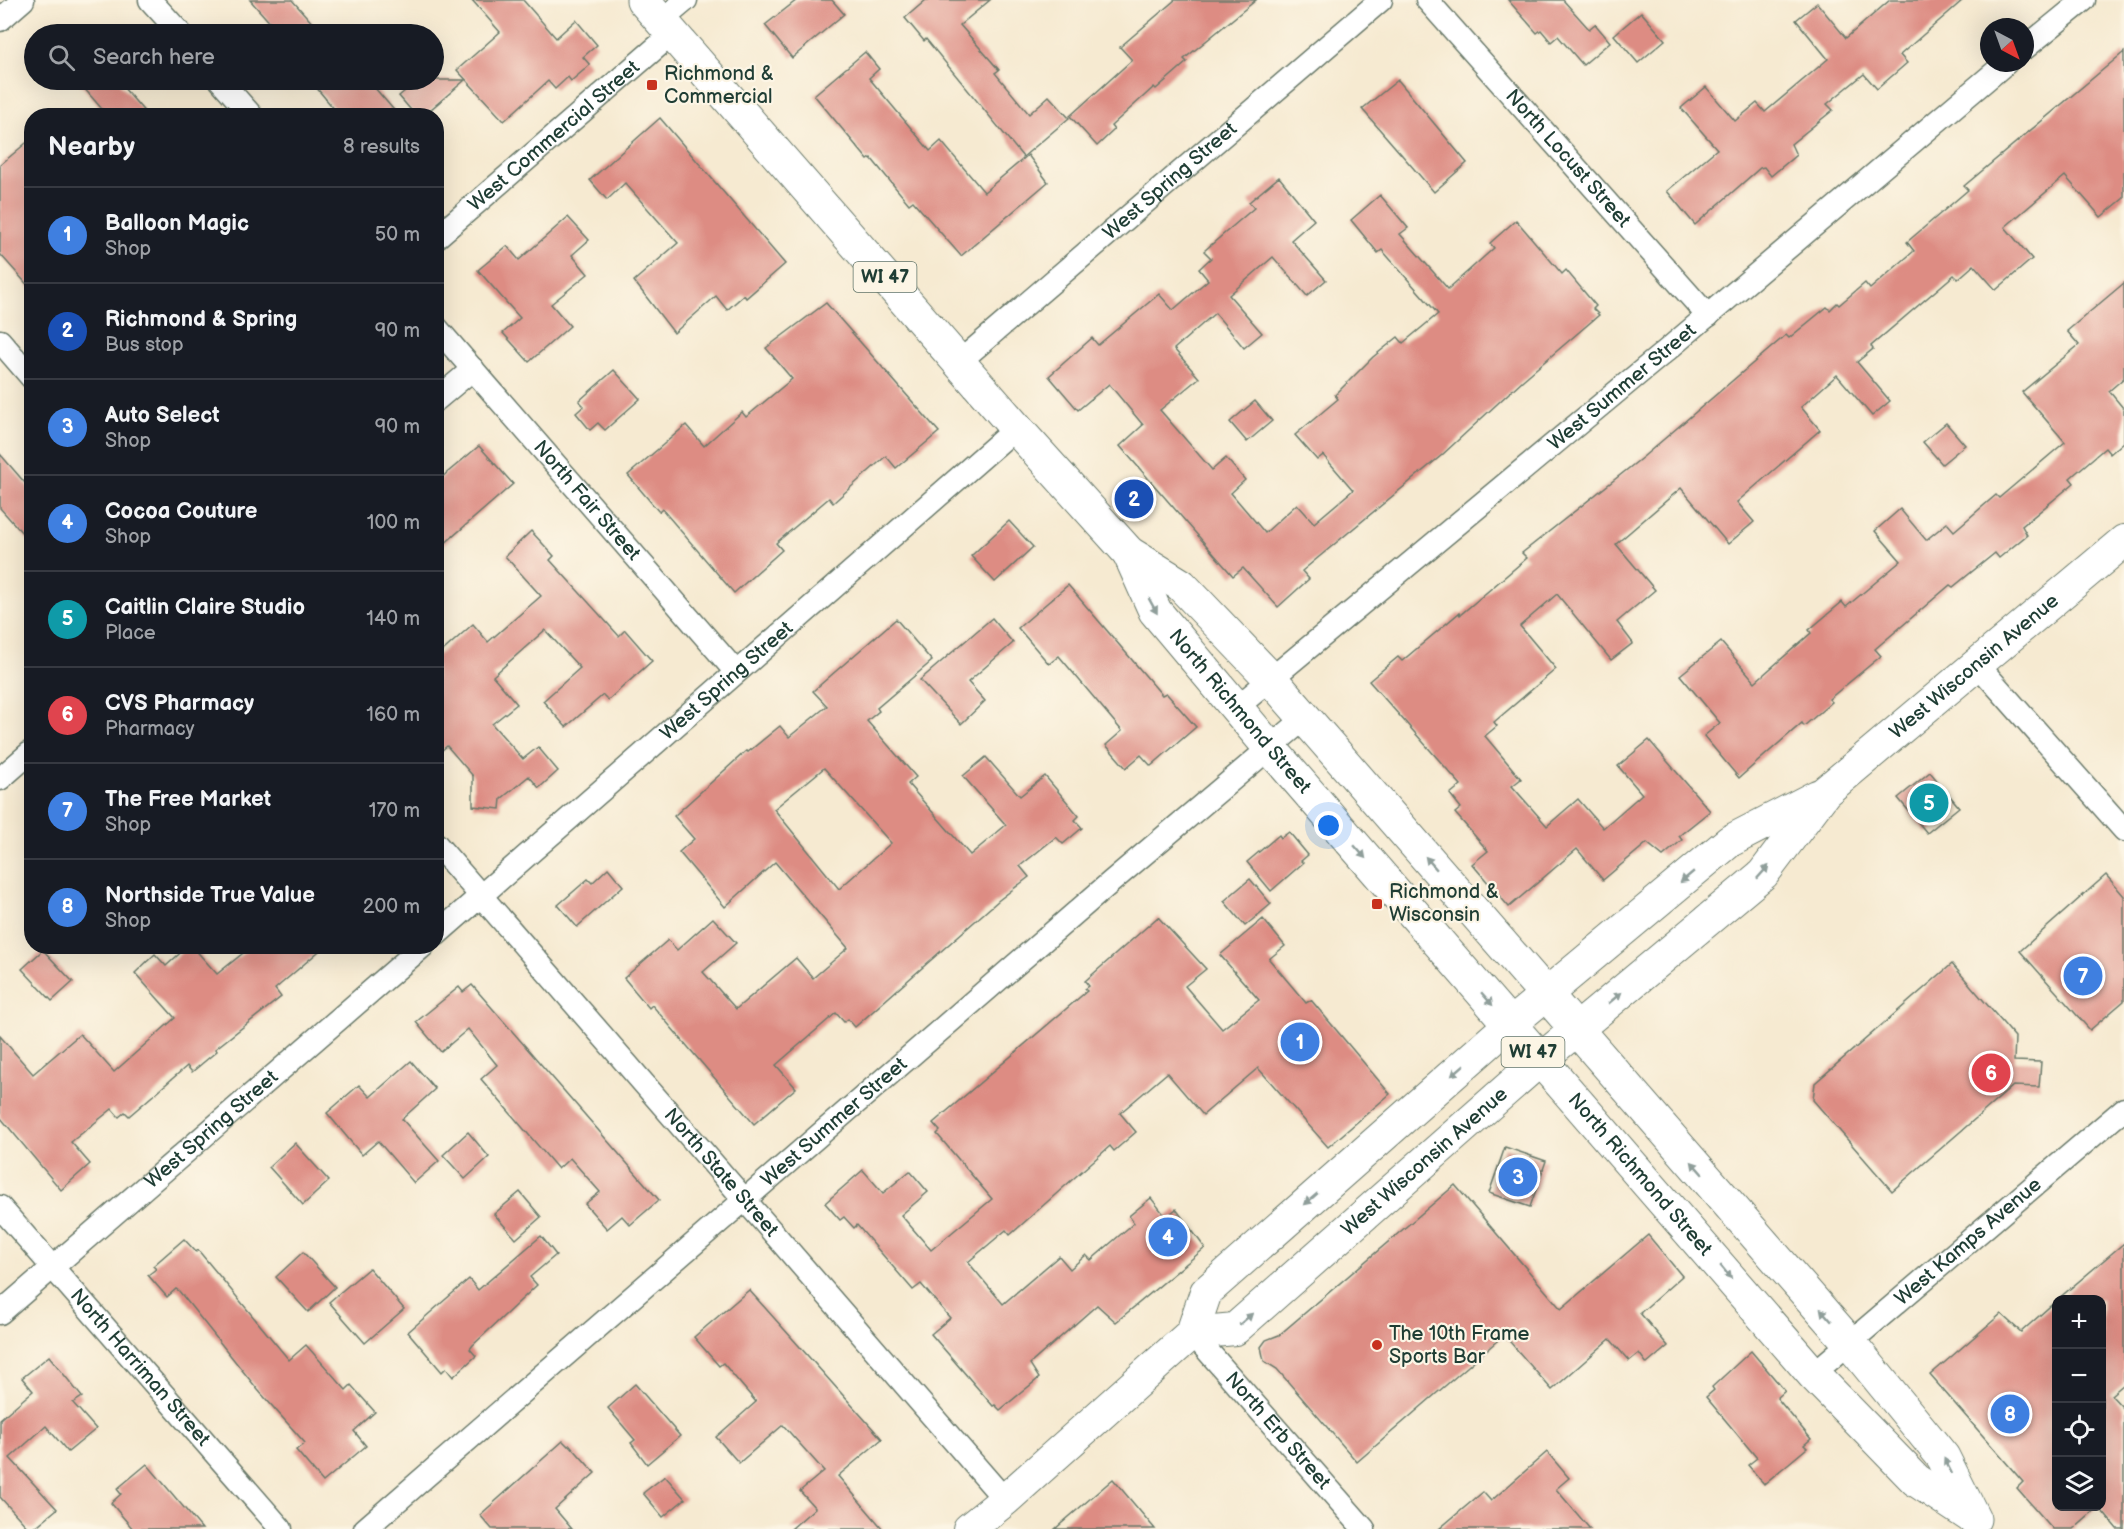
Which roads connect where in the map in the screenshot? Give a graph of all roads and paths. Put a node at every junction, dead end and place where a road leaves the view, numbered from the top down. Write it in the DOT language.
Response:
graph roads {
  1 [pos="24,0"];
  2 [pos="150,0"];
  3 [pos="686,0"];
  4 [pos="1381,0"];
  5 [pos="1427,0"];
  6 [pos="2084,0"];
  7 [pos="659,18"];
  8 [pos="0,20"];
  9 [pos="172,24"];
  10 [pos="2034,41"];
  11 [pos="1995,72"];
  12 [pos="229,90"];
  13 [pos="245,108"];
  14 [pos="444,230"];
  15 [pos="1708,316"];
  16 [pos="444,336"];
  17 [pos="0,341"];
  18 [pos="959,362"];
  19 [pos="24,369"];
  20 [pos="473,369"];
  21 [pos="444,393"];
  22 [pos="1016,428"];
  23 [pos="2124,541"];
  24 [pos="1129,553"];
  25 [pos="1977,663"];
  26 [pos="736,672"];
  27 [pos="1271,679"];
  28 [pos="1236,708"];
  29 [pos="1305,718"];
  30 [pos="1270,748"];
  31 [pos="24,758"];
  32 [pos="0,779"];
  33 [pos="1826,792"];
  34 [pos="2124,830"];
  35 [pos="444,853"];
  36 [pos="481,896"];
  37 [pos="444,928"];
  38 [pos="414,954"];
  39 [pos="1546,995"];
  40 [pos="1509,1025"];
  41 [pos="1576,1030"];
  42 [pos="1540,1060"];
  43 [pos="2124,1109"];
  44 [pos="746,1201"];
  45 [pos="0,1207"];
  46 [pos="52,1267"];
  47 [pos="0,1313"];
  48 [pos="1192,1333"];
  49 [pos="1849,1342"];
  50 [pos="1813,1374"];
  51 [pos="1005,1500"];
  52 [pos="1979,1524"];
  53 [pos="281,1529"];
  54 [pos="365,1529"];
  55 [pos="969,1529"];
  56 [pos="1364,1529"];
  1 -- 8 [label="street"];
  2 -- 9 [label="street"];
  3 -- 7 [label="street, West Commercial Street"];
  4 -- 18 [label="street, West Spring Street"];
  5 -- 15 [label="street, North Locust Street"];
  6 -- 10 [label="street"];
  7 -- 14 [label="street, West Commercial Street"];
  7 -- 18 [label="main road, North Richmond Street / WI 47"];
  11 -- 15 [label="street, West Summer Street"];
  12 -- 13 [label="street"];
  15 -- 27 [label="street, West Summer Street"];
  16 -- 20 [label="street, North Fair Street"];
  17 -- 19 [label="street"];
  18 -- 22 [label="main road, North Richmond Street / WI 47"];
  20 -- 21 [label="street"];
  20 -- 26 [label="street, North Fair Street"];
  22 -- 24 [label="main road, North Richmond Street / WI 47"];
  22 -- 26 [label="street, West Spring Street"];
  23 -- 25 [label="main road, West Wisconsin Avenue"];
  24 -- 27 [label="main road, North Richmond Street / WI 47"];
  24 -- 28 [label="main road, North Richmond Street / WI 47, one-way"];
  25 -- 33 [label="main road, West Wisconsin Avenue"];
  25 -- 34 [label="street"];
  26 -- 36 [label="street, West Spring Street"];
  27 -- 28 [label="street, West Summer Street"];
  27 -- 29 [label="main road, North Richmond Street / WI 47"];
  28 -- 30 [label="main road, North Richmond Street / WI 47"];
  29 -- 30 [label="street, West Summer Street"];
  39 -- 29 [label="main road, North Richmond Street / WI 47, one-way"];
  30 -- 40 [label="main road, North Richmond Street / WI 47, one-way"];
  30 -- 44 [label="street, West Summer Street"];
  31 -- 32 [label="street"];
  33 -- 39 [label="main road, West Wisconsin Avenue, one-way"];
  41 -- 33 [label="main road, West Wisconsin Avenue, one-way"];
  35 -- 36 [label="street, North State Street"];
  36 -- 37 [label="street, West Spring Street"];
  36 -- 44 [label="street, North State Street"];
  38 -- 46 [label="street, West Spring Street"];
  39 -- 40 [label="main road, West Wisconsin Avenue"];
  39 -- 41 [label="main road, North Richmond Street / WI 47"];
  40 -- 42 [label="main road, North Richmond Street / WI 47"];
  40 -- 48 [label="main road, West Wisconsin Avenue, one-way"];
  41 -- 42 [label="main road, West Wisconsin Avenue"];
  49 -- 41 [label="main road, North Richmond Street / WI 47, one-way"];
  48 -- 42 [label="main road, West Wisconsin Avenue, one-way"];
  42 -- 50 [label="main road, North Richmond Street / WI 47, one-way"];
  43 -- 49 [label="street, West Kamps Avenue"];
  44 -- 51 [label="street, North State Street"];
  44 -- 54 [label="street, West Summer Street"];
  45 -- 46 [label="street, North Harriman Street"];
  46 -- 47 [label="street, West Spring Street"];
  46 -- 53 [label="street, North Harriman Street"];
  48 -- 51 [label="main road, West Wisconsin Avenue"];
  48 -- 56 [label="street, North Erb Street"];
  49 -- 50 [label="street, West Kamps Avenue"];
  52 -- 49 [label="main road, North Richmond Street / WI 47, one-way"];
  50 -- 52 [label="main road, North Richmond Street / WI 47"];
  51 -- 55 [label="main road, West Wisconsin Avenue"];
}
